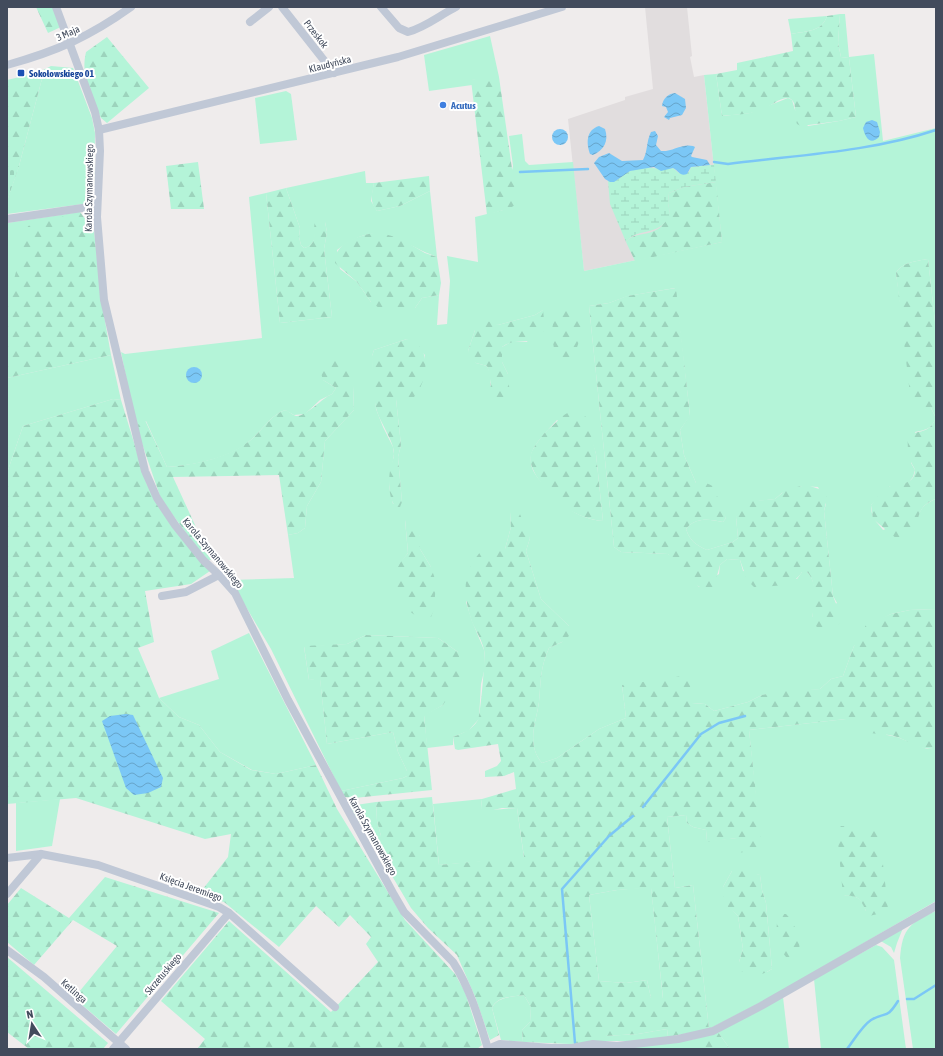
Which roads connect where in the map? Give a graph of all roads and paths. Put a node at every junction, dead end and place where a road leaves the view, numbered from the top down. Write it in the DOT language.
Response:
graph roads {
  1 [pos="56,7"];
  2 [pos="132,7"];
  3 [pos="269,7"];
  4 [pos="282,7"];
  5 [pos="381,7"];
  6 [pos="456,7"];
  7 [pos="562,7"];
  8 [pos="250,22"];
  9 [pos="70,43"];
  10 [pos="7,65"];
  11 [pos="334,73"];
  12 [pos="99,130"];
  13 [pos="96,206"];
  14 [pos="7,219"];
  15 [pos="219,575"];
  16 [pos="162,596"];
  17 [pos="41,854"];
  18 [pos="7,858"];
  19 [pos="7,894"];
  20 [pos="936,906"];
  21 [pos="229,913"];
  22 [pos="7,950"];
  23 [pos="335,1007"];
  24 [pos="115,1046"];
  25 [pos="126,1049"];
  26 [pos="488,1049"];
  1 -- 9 [label="street, Karola Szymanowskiego"];
  2 -- 9 [label="street, 3 Maja"];
  3 -- 8 [label="street"];
  4 -- 11 [label="street, Przeskok"];
  5 -- 6 [label="street"];
  7 -- 11 [label="street, Klaudyńska"];
  9 -- 10 [label="street, 3 Maja"];
  9 -- 12 [label="street, Karola Szymanowskiego"];
  11 -- 12 [label="street, Klaudyńska"];
  12 -- 13 [label="street, Karola Szymanowskiego"];
  13 -- 14 [label="street"];
  13 -- 15 [label="street, Karola Szymanowskiego"];
  15 -- 16 [label="street"];
  15 -- 26 [label="street, Karola Szymanowskiego"];
  17 -- 18 [label="street, Księcia Jeremiego"];
  17 -- 19 [label="street"];
  17 -- 21 [label="street, Księcia Jeremiego"];
  20 -- 26 [label="street"];
  21 -- 23 [label="street, Księcia Jeremiego"];
  21 -- 24 [label="street, Skrzetuskiego"];
  22 -- 24 [label="street, Ketlinga"];
  24 -- 25 [label="street, Ketlinga"];
}
